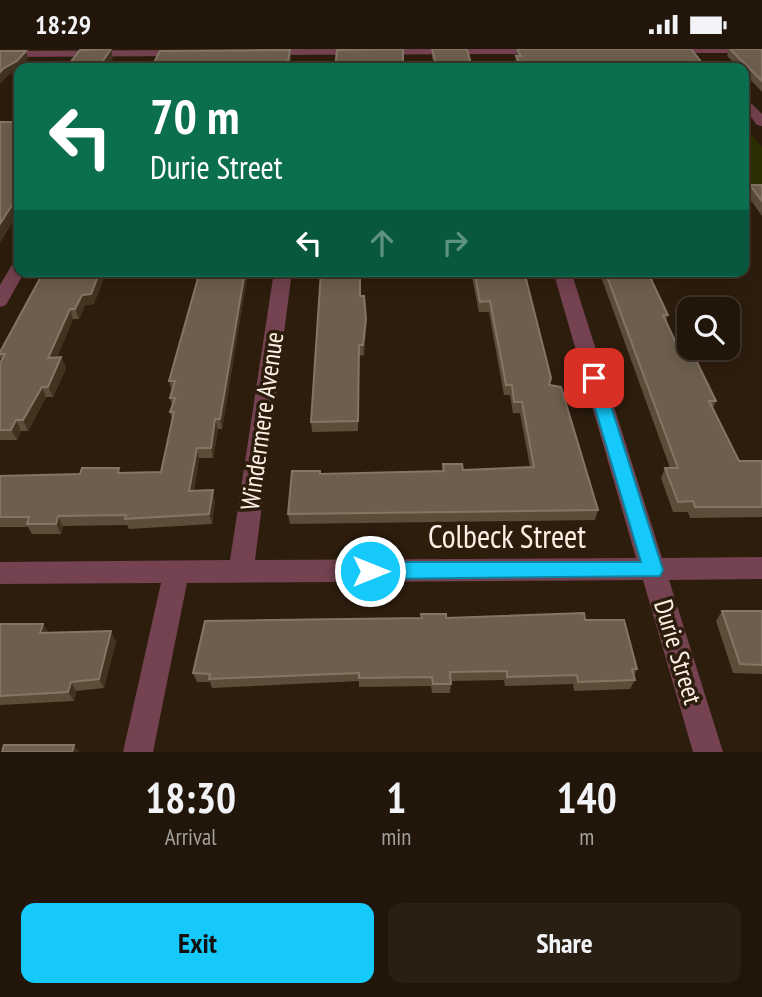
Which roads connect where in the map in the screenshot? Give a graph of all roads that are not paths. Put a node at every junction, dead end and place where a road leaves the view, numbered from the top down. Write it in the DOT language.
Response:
graph roads {
  1 [pos="314,50"];
  2 [pos="489,50"];
  3 [pos="647,50"];
  4 [pos="701,50"];
  5 [pos="762,50"];
  6 [pos="144,51"];
  7 [pos="553,51"];
  8 [pos="195,53"];
  9 [pos="248,53"];
  10 [pos="0,54"];
  11 [pos="712,62"];
  12 [pos="749,106"];
  13 [pos="762,122"];
  14 [pos="14,276"];
  15 [pos="282,277"];
  16 [pos="564,277"];
  17 [pos="0,300"];
  18 [pos="762,568"];
  19 [pos="177,570"];
  20 [pos="241,570"];
  21 [pos="653,570"];
  22 [pos="0,573"];
  23 [pos="138,752"];
  24 [pos="708,752"];
  1 -- 2 [label="street"];
  1 -- 9 [label="street"];
  2 -- 7 [label="street"];
  3 -- 4 [label="street"];
  4 -- 5 [label="street"];
  4 -- 11 [label="street"];
  6 -- 8 [label="street"];
  6 -- 10 [label="street"];
  12 -- 13 [label="street"];
  14 -- 17 [label="street"];
  15 -- 20 [label="street, Windermere Avenue"];
  16 -- 21 [label="street, Durie Street"];
  18 -- 21 [label="street, Colbeck Street"];
  19 -- 20 [label="street, Colbeck Street"];
  19 -- 22 [label="street, Colbeck Street"];
  19 -- 23 [label="street"];
  20 -- 21 [label="street, Colbeck Street"];
  21 -- 24 [label="street, Durie Street"];
}
